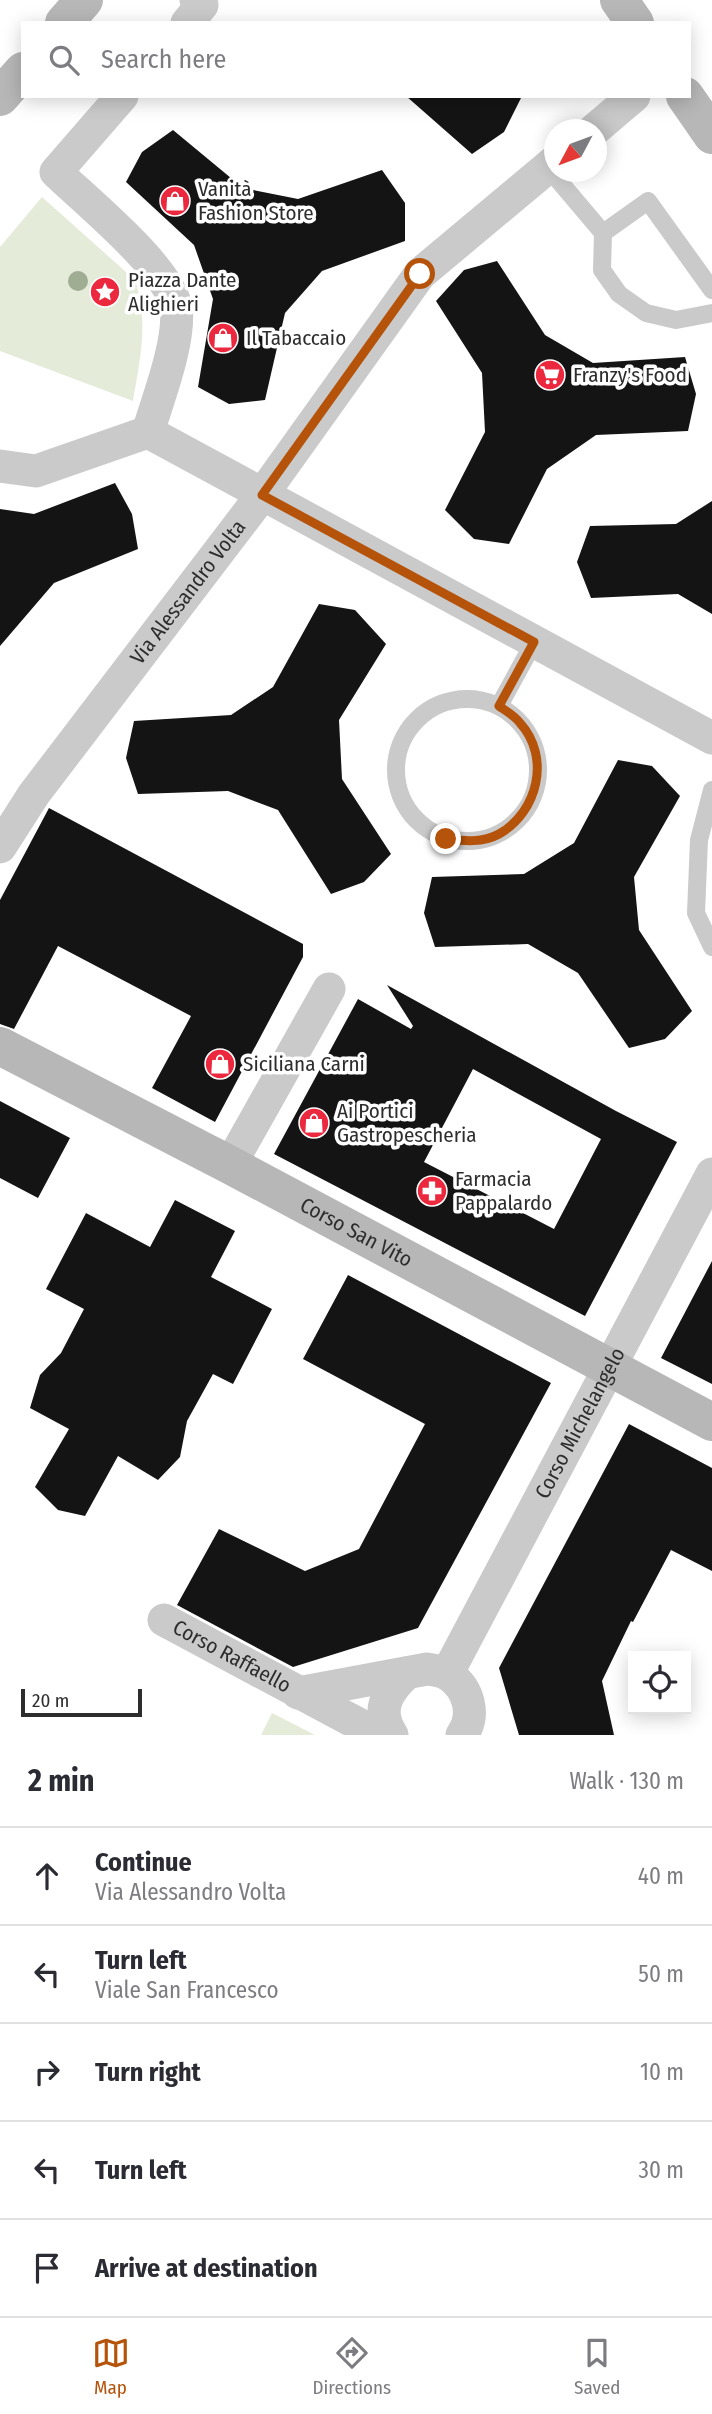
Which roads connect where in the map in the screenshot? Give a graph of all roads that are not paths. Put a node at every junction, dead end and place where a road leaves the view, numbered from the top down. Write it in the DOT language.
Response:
graph roads {
  1 [pos="619,0"];
  2 [pos="634,21"];
  3 [pos="21,73"];
  4 [pos="0,97"];
  5 [pos="120,98"];
  6 [pos="632,98"];
  7 [pos="686,98"];
  8 [pos="607,119"];
  9 [pos="712,135"];
  10 [pos="544,171"];
  11 [pos="564,182"];
  12 [pos="603,233"];
  13 [pos="712,290"];
  14 [pos="712,313"];
  15 [pos="148,432"];
  16 [pos="0,466"];
  17 [pos="262,495"];
  18 [pos="534,642"];
  19 [pos="499,706"];
  20 [pos="712,738"];
  21 [pos="712,790"];
  22 [pos="0,847"];
  23 [pos="712,947"];
  24 [pos="329,989"];
  25 [pos="0,1046"];
  26 [pos="230,1165"];
  27 [pos="712,1174"];
  28 [pos="608,1367"];
  29 [pos="712,1422"];
  30 [pos="164,1620"];
  31 [pos="407,1673"];
  32 [pos="447,1674"];
  33 [pos="298,1693"];
  34 [pos="471,1726"];
  35 [pos="379,1735"];
  36 [pos="391,1735"];
  1 -- 2 [label="main road"];
  3 -- 4 [label="main road"];
  5 -- 15 [label="street"];
  6 -- 8 [label="street"];
  7 -- 9 [label="main road"];
  10 -- 17 [label="street, Via Alessandro Volta"];
  11 -- 12 [label="lane"];
  12 -- 13 [label="lane"];
  12 -- 14 [label="lane"];
  15 -- 16 [label="street"];
  15 -- 17 [label="street"];
  17 -- 18 [label="street"];
  17 -- 22 [label="street, Via Alessandro Volta"];
  18 -- 19 [label="lane"];
  18 -- 20 [label="street"];
  19 -- 19 [label="lane"];
  21 -- 23 [label="lane"];
  24 -- 26 [label="street"];
  25 -- 26 [label="main road, Corso San Vito"];
  26 -- 28 [label="main road, Corso San Vito"];
  27 -- 28 [label="street, Corso Michelangelo"];
  28 -- 29 [label="main road, Corso San Vito"];
  28 -- 32 [label="street, Corso Michelangelo"];
  30 -- 33 [label="street, Corso Raffaello"];
  31 -- 32 [label="street"];
  31 -- 33 [label="street"];
  31 -- 36 [label="street"];
  32 -- 34 [label="street"];
  33 -- 35 [label="street, Corso Raffaello"];
}
